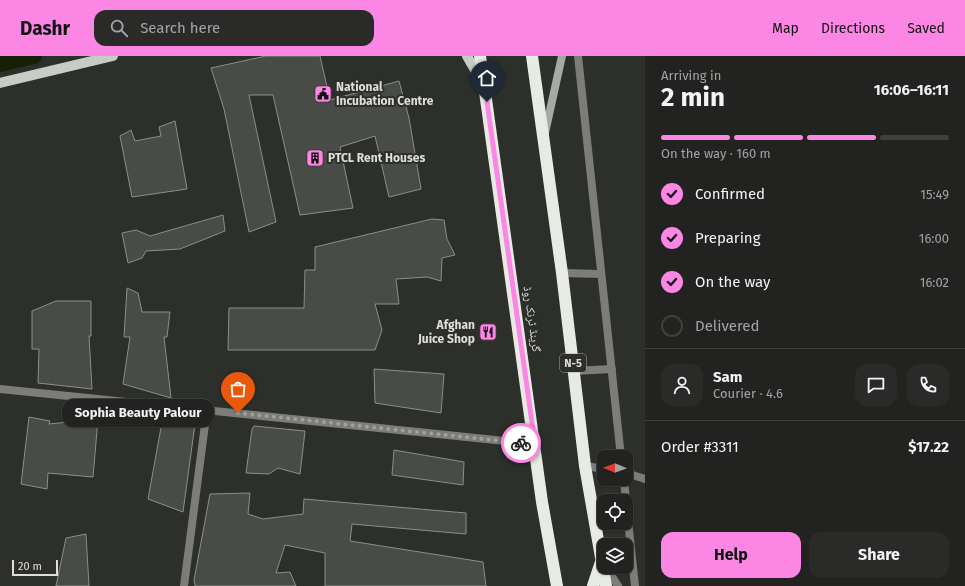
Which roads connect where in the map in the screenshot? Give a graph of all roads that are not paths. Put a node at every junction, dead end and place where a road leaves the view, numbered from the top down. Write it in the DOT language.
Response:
graph roads {
  1 [pos="112,56"];
  2 [pos="467,56"];
  3 [pos="480,56"];
  4 [pos="532,56"];
  5 [pos="562,56"];
  6 [pos="578,56"];
  7 [pos="0,83"];
  8 [pos="485,87"];
  9 [pos="544,140"];
  10 [pos="562,273"];
  11 [pos="601,274"];
  12 [pos="612,369"];
  13 [pos="574,371"];
  14 [pos="0,389"];
  15 [pos="207,409"];
  16 [pos="535,444"];
  17 [pos="620,450"];
  18 [pos="585,466"];
  19 [pos="597,468"];
  20 [pos="633,475"];
  21 [pos="645,479"];
  22 [pos="629,530"];
  23 [pos="599,538"];
  24 [pos="599,574"];
  25 [pos="605,574"];
  26 [pos="610,574"];
  27 [pos="184,586"];
  28 [pos="557,586"];
  29 [pos="593,586"];
  30 [pos="606,586"];
  31 [pos="618,586"];
  32 [pos="635,586"];
  1 -- 7 [label="main road"];
  2 -- 8 [label="main road"];
  3 -- 8 [label="highway, گرینڈ ٹرنک روڈ"];
  4 -- 9 [label="highway, N-5"];
  5 -- 9 [label="main road"];
  6 -- 11 [label="street"];
  8 -- 16 [label="highway, گرینڈ ٹرنک روڈ"];
  9 -- 10 [label="highway, N-5"];
  10 -- 11 [label="street"];
  10 -- 13 [label="highway, N-5"];
  11 -- 12 [label="street"];
  12 -- 13 [label="street"];
  12 -- 17 [label="street"];
  13 -- 18 [label="highway, N-5"];
  14 -- 15 [label="street"];
  15 -- 16 [label="street"];
  15 -- 27 [label="street"];
  16 -- 28 [label="highway, گرینڈ ٹرنک روڈ"];
  18 -- 19 [label="street"];
  18 -- 23 [label="highway, N-5"];
  20 -- 21 [label="street"];
  22 -- 32 [label="street"];
  24 -- 29 [label="highway"];
  25 -- 30 [label="highway, N-5"];
  26 -- 31 [label="street"];
}
